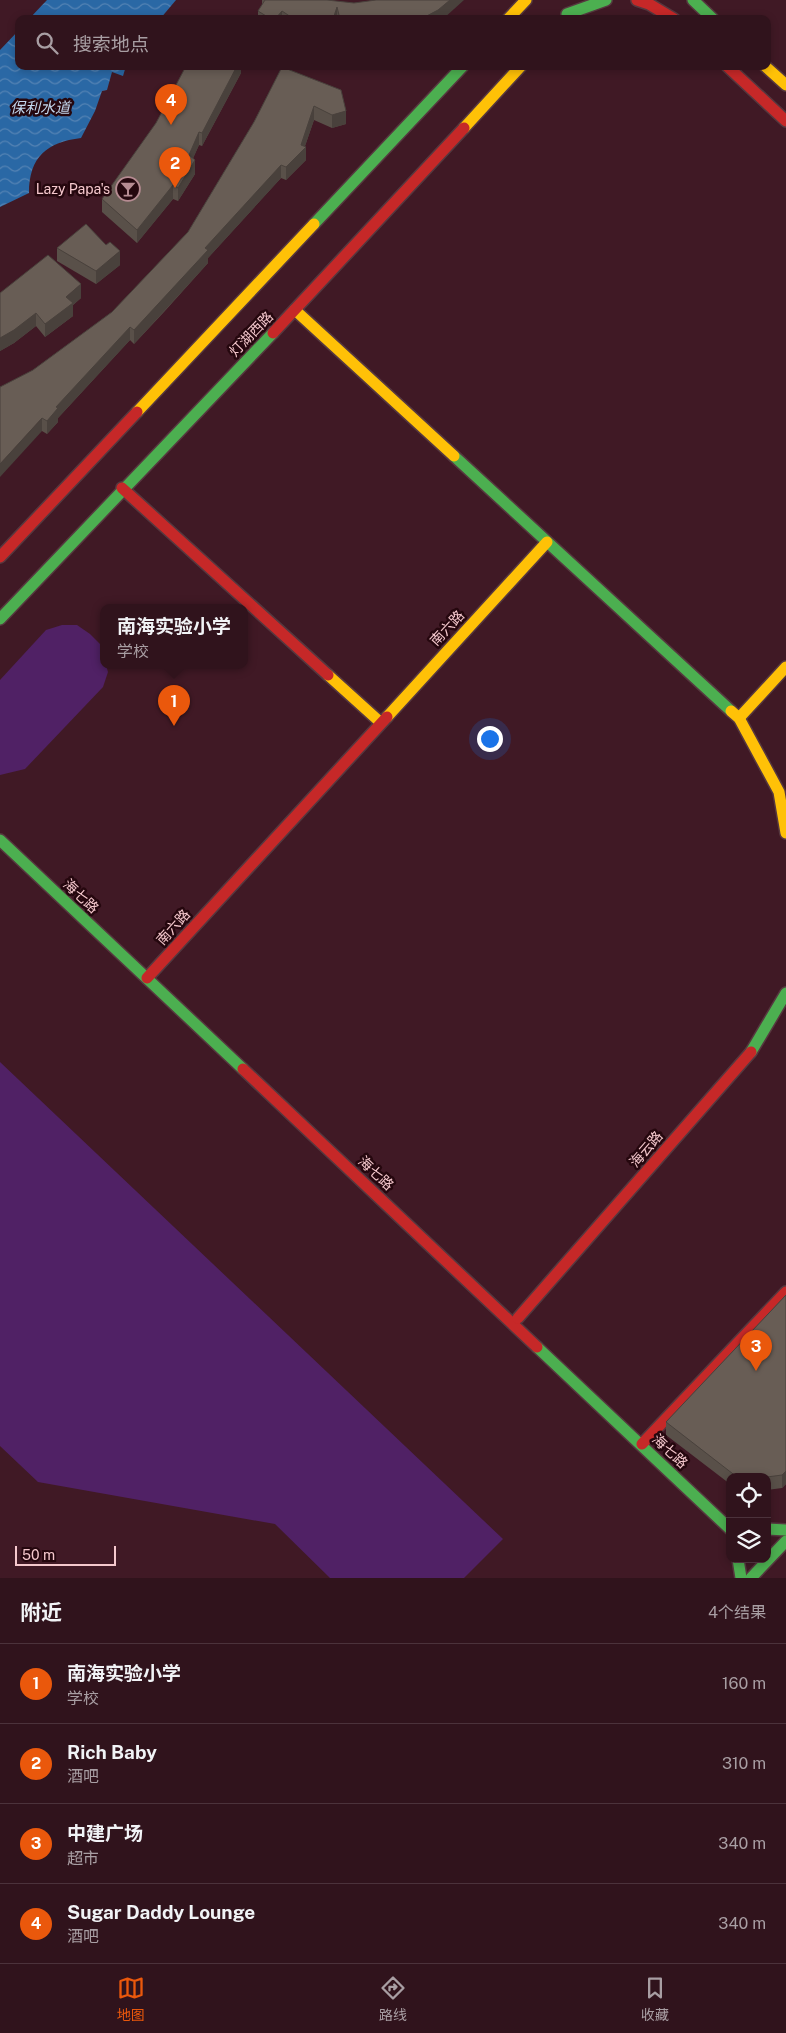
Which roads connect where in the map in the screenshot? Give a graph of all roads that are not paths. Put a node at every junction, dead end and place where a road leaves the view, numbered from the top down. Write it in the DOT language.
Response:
graph roads {
  1 [pos="526,0"];
  2 [pos="578,0"];
  3 [pos="606,0"];
  4 [pos="637,0"];
  5 [pos="660,0"];
  6 [pos="696,2"];
  7 [pos="512,15"];
  8 [pos="567,15"];
  9 [pos="570,15"];
  10 [pos="669,15"];
  11 [pos="673,15"];
  12 [pos="709,15"];
  13 [pos="459,70"];
  14 [pos="516,70"];
  15 [pos="731,70"];
  16 [pos="769,70"];
  17 [pos="786,85"];
  18 [pos="786,121"];
  19 [pos="295,310"];
  20 [pos="122,488"];
  21 [pos="547,542"];
  22 [pos="0,557"];
  23 [pos="0,619"];
  24 [pos="786,667"];
  25 [pos="739,718"];
  26 [pos="380,722"];
  27 [pos="0,830"];
  28 [pos="786,834"];
  29 [pos="0,840"];
  30 [pos="149,976"];
  31 [pos="786,993"];
  32 [pos="786,1292"];
  33 [pos="518,1318"];
  34 [pos="644,1442"];
  35 [pos="726,1514"];
  36 [pos="726,1525"];
  37 [pos="771,1530"];
  38 [pos="786,1530"];
  39 [pos="786,1540"];
  40 [pos="739,1563"];
  41 [pos="741,1578"];
  42 [pos="751,1578"];
  1 -- 7 [label="main road"];
  2 -- 8 [label="main road"];
  3 -- 9 [label="main road"];
  4 -- 10 [label="main road"];
  5 -- 11 [label="main road"];
  6 -- 12 [label="main road"];
  13 -- 22 [label="main road"];
  14 -- 19 [label="main road, 灯湖西路"];
  15 -- 18 [label="main road"];
  16 -- 17 [label="main road"];
  19 -- 20 [label="main road, 灯湖西路"];
  19 -- 21 [label="main road"];
  20 -- 23 [label="main road, 灯湖西路"];
  20 -- 26 [label="main road"];
  21 -- 25 [label="main road"];
  21 -- 26 [label="main road, 南六路"];
  24 -- 25 [label="main road"];
  25 -- 28 [label="main road"];
  26 -- 30 [label="main road, 南六路"];
  27 -- 30 [label="main road, 海七路"];
  29 -- 30 [label="main road, 海七路"];
  30 -- 33 [label="main road, 海七路"];
  30 -- 34 [label="main road, 海七路"];
  31 -- 33 [label="main road, 海云路"];
  32 -- 34 [label="main road"];
  33 -- 34 [label="main road, 海七路"];
  34 -- 35 [label="main road, 海七路"];
  34 -- 36 [label="main road, 海七路"];
  37 -- 38 [label="main road"];
  39 -- 42 [label="main road"];
  40 -- 41 [label="main road"];
}
